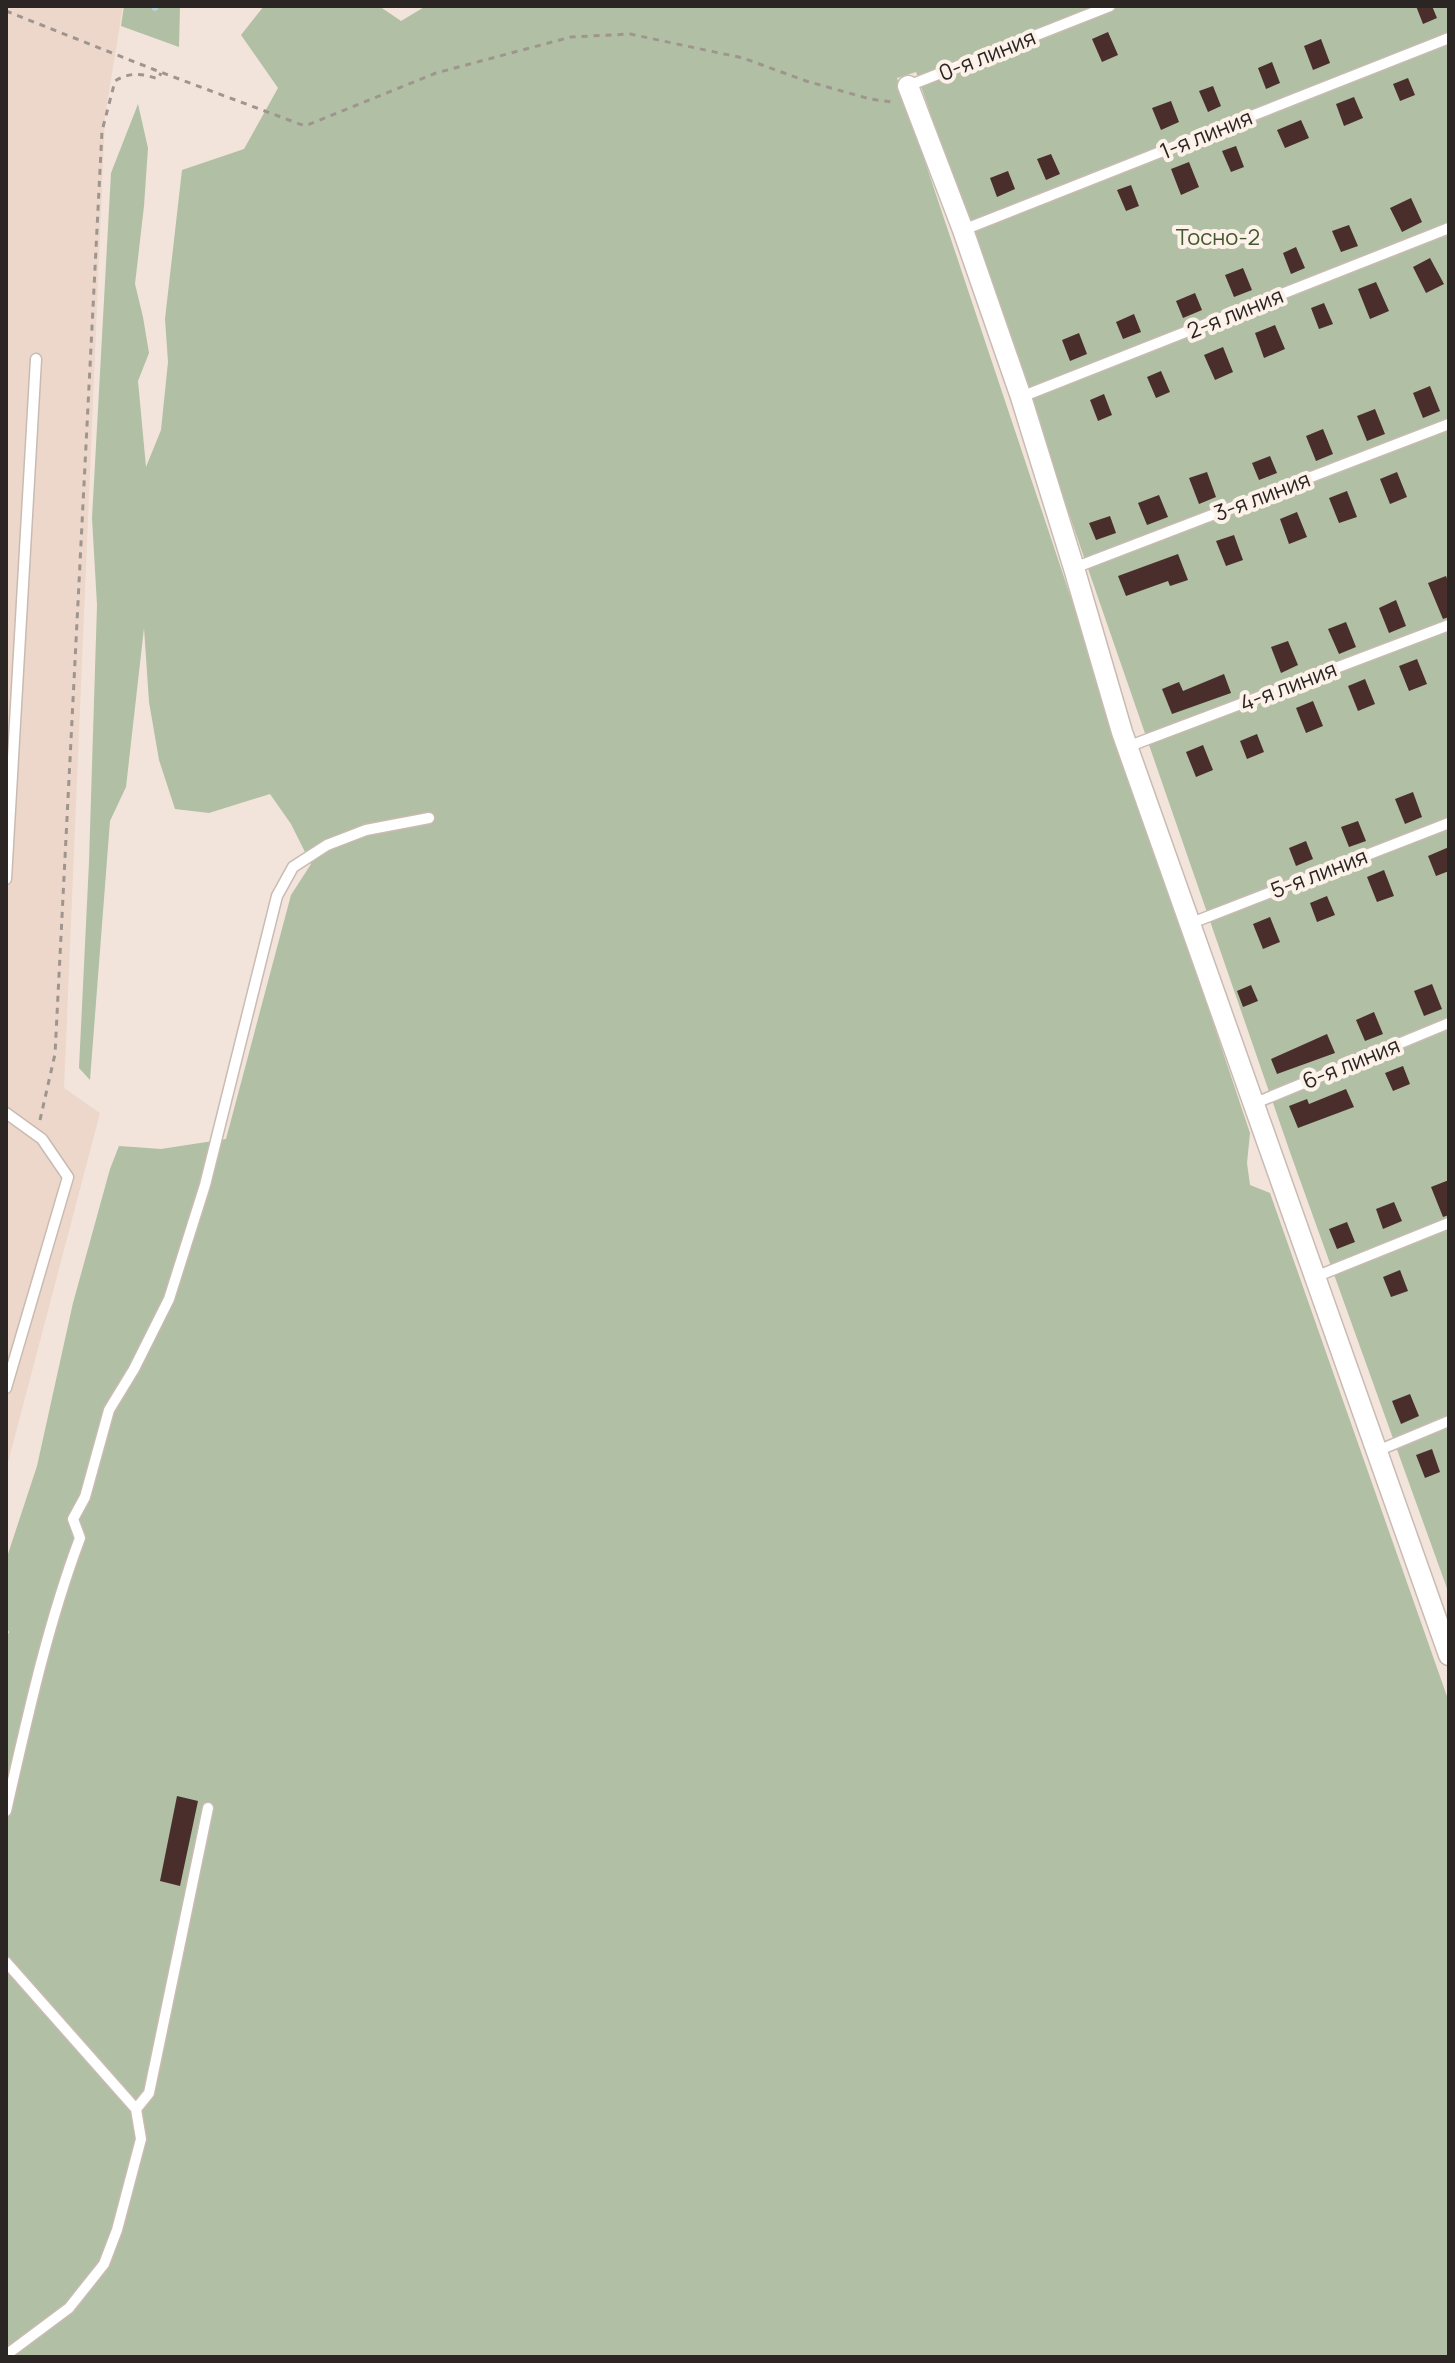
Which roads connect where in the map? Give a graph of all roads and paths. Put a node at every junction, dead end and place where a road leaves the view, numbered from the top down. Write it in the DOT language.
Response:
graph roads {
  1 [pos="1110,6"];
  2 [pos="6,11"];
  3 [pos="1449,38"];
  4 [pos="161,73"];
  5 [pos="908,86"];
  6 [pos="916,106"];
  7 [pos="1449,228"];
  8 [pos="963,230"];
  9 [pos="36,359"];
  10 [pos="1021,397"];
  11 [pos="1449,424"];
  12 [pos="1074,568"];
  13 [pos="1449,625"];
  14 [pos="1127,747"];
  15 [pos="429,818"];
  16 [pos="1449,823"];
  17 [pos="6,879"];
  18 [pos="1189,924"];
  19 [pos="1449,1023"];
  20 [pos="1253,1104"];
  21 [pos="6,1113"];
  22 [pos="37,1135"];
  23 [pos="1449,1223"];
  24 [pos="1315,1277"];
  25 [pos="6,1388"];
  26 [pos="1449,1421"];
  27 [pos="1377,1451"];
  28 [pos="1442,1610"];
  29 [pos="1449,1655"];
  30 [pos="208,1808"];
  31 [pos="6,1811"];
  32 [pos="6,1962"];
  33 [pos="136,2109"];
  34 [pos="6,2355"];
  1 -- 5 [label="lane, 0-я линия"];
  2 -- 4 [label="path"];
  3 -- 8 [label="lane, 1-я линия"];
  4 -- 6 [label="path"];
  4 -- 22 [label="path"];
  5 -- 6 [label="street"];
  6 -- 8 [label="street"];
  7 -- 10 [label="lane, 2-я линия"];
  8 -- 10 [label="street"];
  9 -- 17 [label="lane"];
  10 -- 12 [label="street"];
  11 -- 12 [label="lane, 3-я линия"];
  12 -- 14 [label="street"];
  13 -- 14 [label="lane, 4-я линия"];
  14 -- 18 [label="street"];
  15 -- 31 [label="lane"];
  16 -- 18 [label="lane, 5-я линия"];
  18 -- 20 [label="street"];
  19 -- 20 [label="lane, 6-я линия"];
  20 -- 24 [label="street"];
  21 -- 22 [label="lane"];
  22 -- 25 [label="lane"];
  23 -- 24 [label="lane"];
  24 -- 27 [label="street"];
  26 -- 27 [label="lane"];
  27 -- 28 [label="street"];
  28 -- 29 [label="street"];
  30 -- 33 [label="lane"];
  32 -- 33 [label="lane"];
  33 -- 34 [label="lane"];
}
